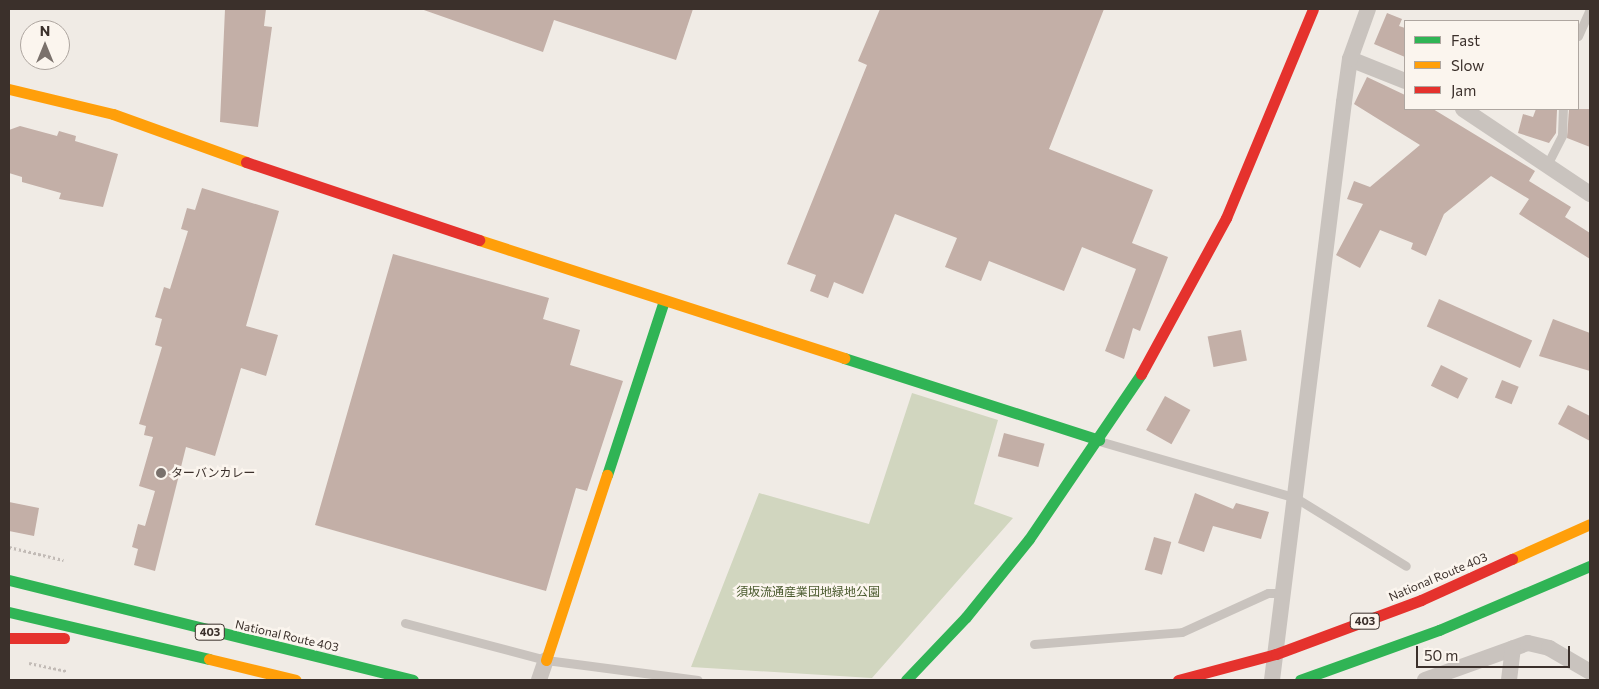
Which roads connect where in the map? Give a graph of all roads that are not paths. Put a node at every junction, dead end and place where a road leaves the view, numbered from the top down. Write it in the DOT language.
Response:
graph roads {
  1 [pos="1314,9"];
  2 [pos="1368,9"];
  3 [pos="1590,9"];
  4 [pos="1579,34"];
  5 [pos="1350,59"];
  6 [pos="1404,81"];
  7 [pos="9,90"];
  8 [pos="1465,110"];
  9 [pos="1563,110"];
  10 [pos="1548,163"];
  11 [pos="1590,194"];
  12 [pos="664,302"];
  13 [pos="1099,440"];
  14 [pos="1296,498"];
  15 [pos="1590,524"];
  16 [pos="1406,566"];
  17 [pos="1590,566"];
  18 [pos="9,580"];
  19 [pos="1284,593"];
  20 [pos="9,612"];
  21 [pos="405,623"];
  22 [pos="9,638"];
  23 [pos="138,643"];
  24 [pos="1034,644"];
  25 [pos="1513,648"];
  26 [pos="1276,654"];
  27 [pos="546,660"];
  28 [pos="1590,672"];
  29 [pos="296,680"];
  30 [pos="413,680"];
  31 [pos="540,680"];
  32 [pos="698,680"];
  33 [pos="906,680"];
  34 [pos="1178,680"];
  35 [pos="1272,680"];
  36 [pos="1300,680"];
  37 [pos="1425,680"];
  38 [pos="1509,680"];
  1 -- 13 [label="main road"];
  2 -- 5 [label="street"];
  3 -- 4 [label="lane"];
  5 -- 6 [label="street"];
  5 -- 14 [label="street"];
  7 -- 12 [label="main road"];
  8 -- 10 [label="street"];
  9 -- 10 [label="lane"];
  10 -- 11 [label="street"];
  12 -- 13 [label="main road"];
  12 -- 27 [label="main road"];
  13 -- 14 [label="lane"];
  13 -- 33 [label="main road"];
  14 -- 16 [label="lane"];
  14 -- 19 [label="street"];
  15 -- 26 [label="main road, National Route 403 / 403"];
  17 -- 36 [label="main road"];
  18 -- 30 [label="main road, National Route 403 / 403"];
  19 -- 24 [label="lane"];
  19 -- 26 [label="street"];
  20 -- 23 [label="main road, 403"];
  21 -- 27 [label="lane"];
  22 -- 23 [label="main road"];
  23 -- 29 [label="main road, 403"];
  25 -- 28 [label="street"];
  25 -- 37 [label="street"];
  25 -- 38 [label="street"];
  26 -- 34 [label="main road, National Route 403 / 403"];
  26 -- 35 [label="street"];
  27 -- 31 [label="street"];
  27 -- 32 [label="lane"];
}
